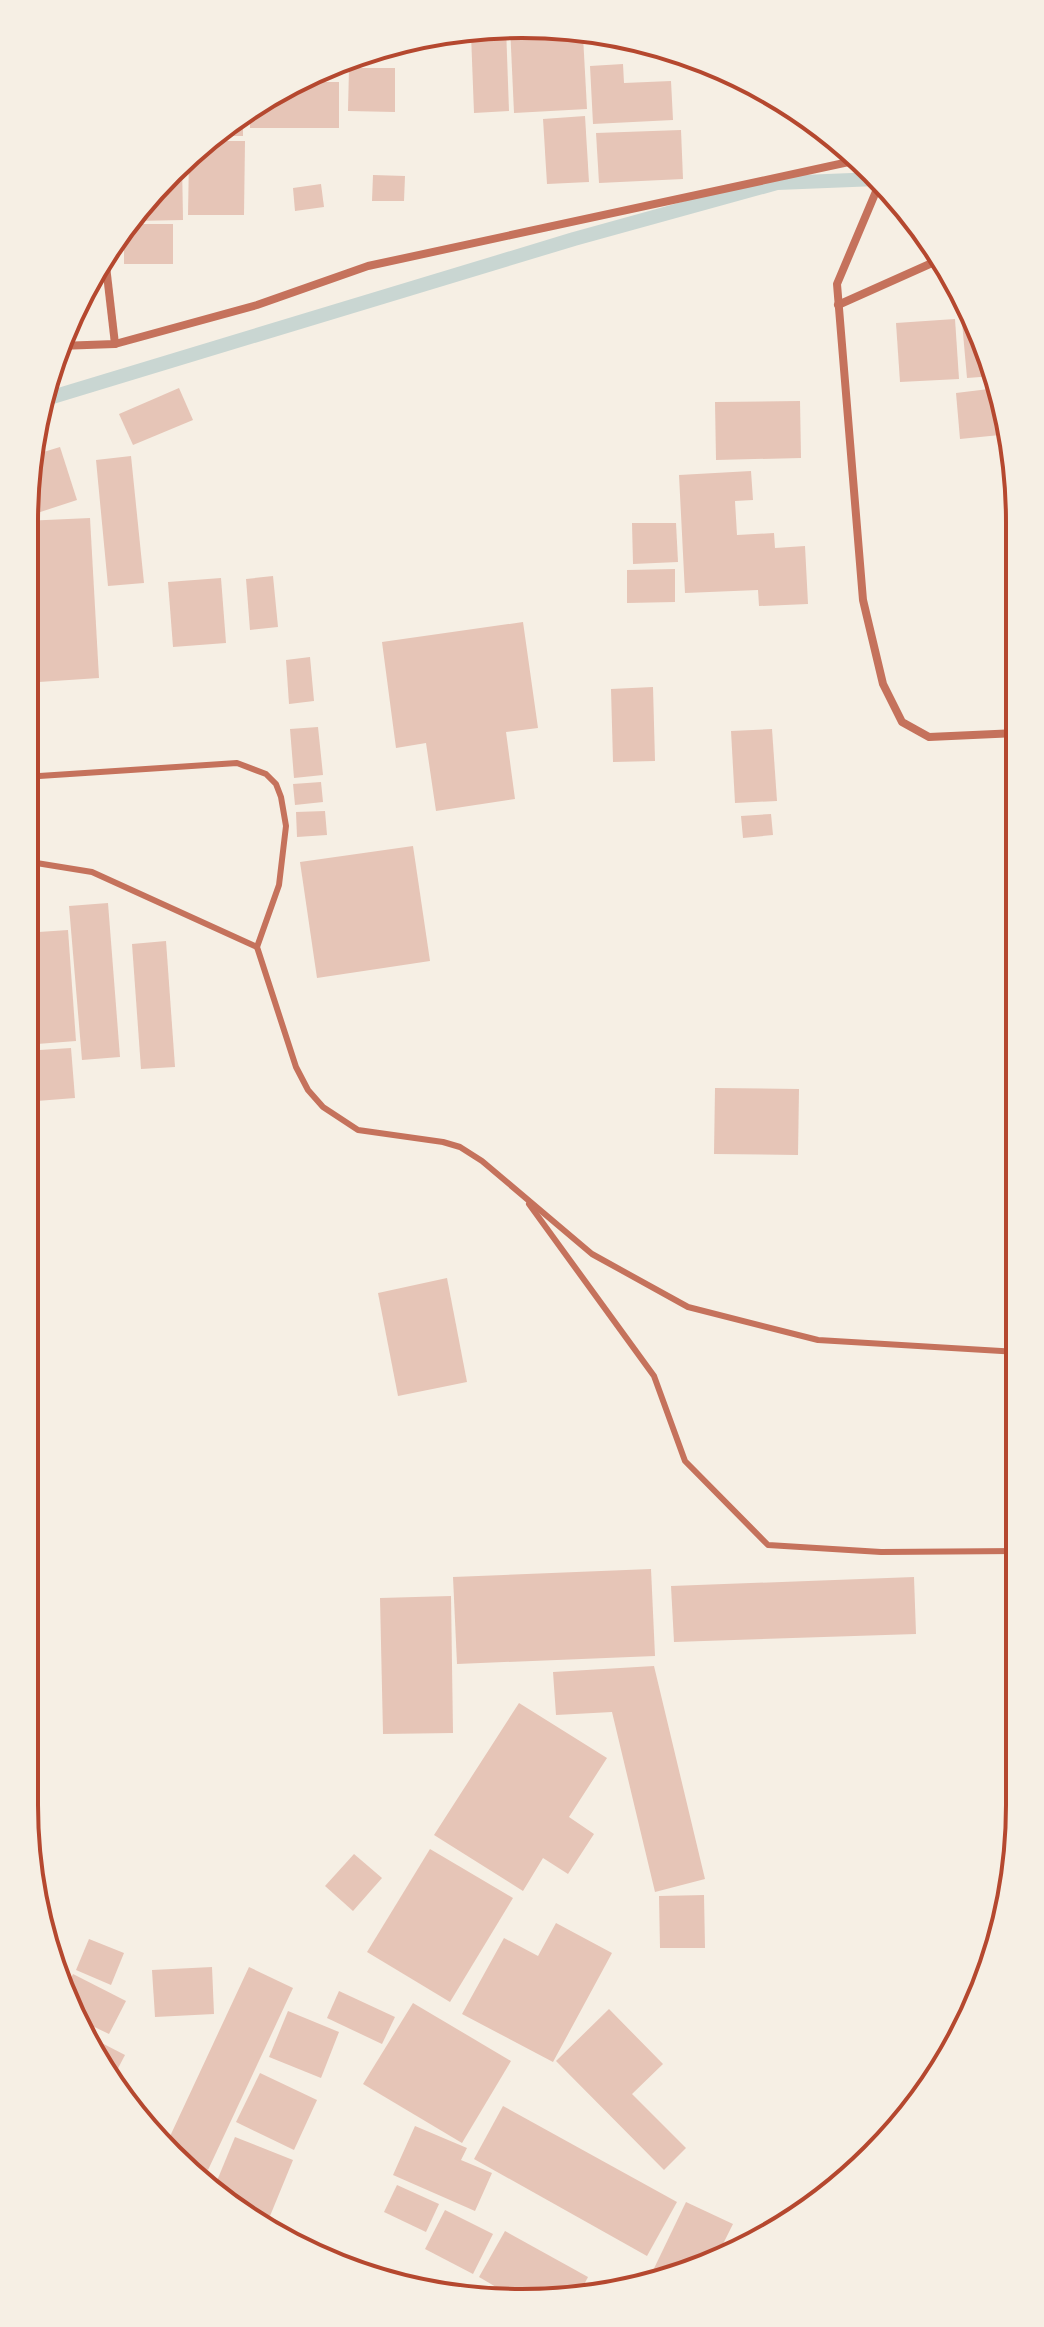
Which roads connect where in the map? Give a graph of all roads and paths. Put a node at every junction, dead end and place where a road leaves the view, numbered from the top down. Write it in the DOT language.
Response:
graph roads {
  1 [pos="846,163"];
  2 [pos="876,192"];
  3 [pos="931,264"];
  4 [pos="107,274"];
  5 [pos="838,305"];
  6 [pos="115,344"];
  7 [pos="72,346"];
  8 [pos="1006,734"];
  9 [pos="38,776"];
  10 [pos="38,863"];
  11 [pos="257,947"];
  12 [pos="522,1195"];
  13 [pos="1006,1351"];
  14 [pos="1006,1551"];
  1 -- 6 [label="street"];
  2 -- 5 [label="street"];
  3 -- 5 [label="street"];
  4 -- 6 [label="street"];
  5 -- 8 [label="street"];
  6 -- 7 [label="street"];
  9 -- 11 [label="lane"];
  10 -- 11 [label="lane"];
  11 -- 12 [label="lane"];
  12 -- 13 [label="lane"];
  12 -- 14 [label="lane"];
}
